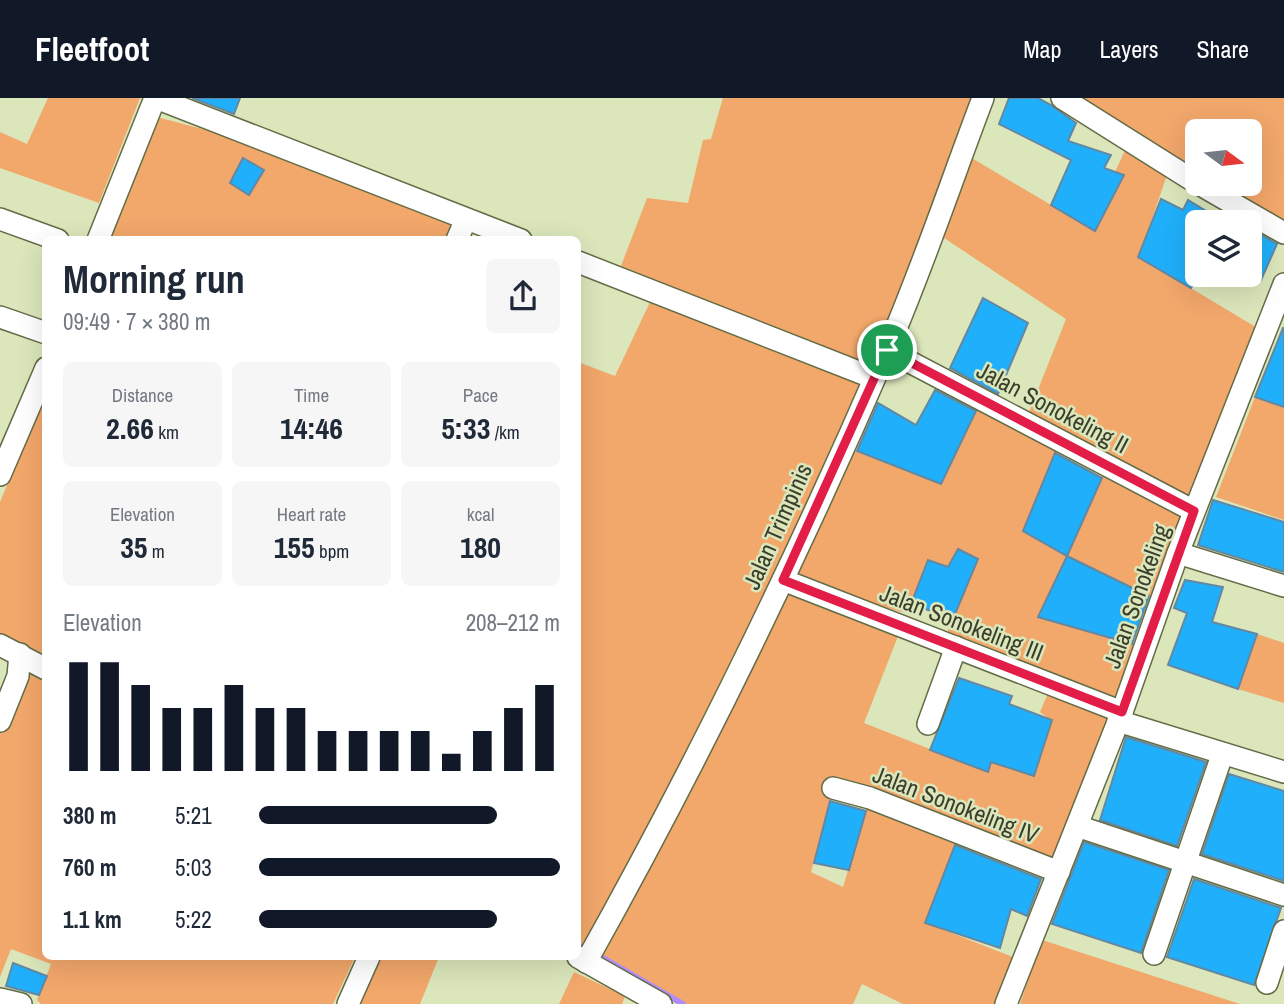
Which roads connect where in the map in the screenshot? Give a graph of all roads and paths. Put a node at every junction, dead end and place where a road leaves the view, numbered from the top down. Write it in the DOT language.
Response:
graph roads {
  1 [pos="156,98"];
  2 [pos="983,98"];
  3 [pos="1062,98"];
  4 [pos="1185,175"];
  5 [pos="1220,196"];
  6 [pos="0,219"];
  7 [pos="466,219"];
  8 [pos="1284,233"];
  9 [pos="47,236"];
  10 [pos="101,236"];
  11 [pos="459,236"];
  12 [pos="511,236"];
  13 [pos="581,263"];
  14 [pos="1284,284"];
  15 [pos="0,317"];
  16 [pos="42,333"];
  17 [pos="887,350"];
  18 [pos="42,377"];
  19 [pos="874,378"];
  20 [pos="0,475"];
  21 [pos="1194,511"];
  22 [pos="1178,553"];
  23 [pos="783,580"];
  24 [pos="1284,586"];
  25 [pos="0,645"];
  26 [pos="956,648"];
  27 [pos="20,654"];
  28 [pos="42,667"];
  29 [pos="1120,717"];
  30 [pos="0,721"];
  31 [pos="928,724"];
  32 [pos="1219,764"];
  33 [pos="1284,772"];
  34 [pos="834,788"];
  35 [pos="1077,826"];
  36 [pos="1185,863"];
  37 [pos="1059,873"];
  38 [pos="1284,895"];
  39 [pos="1284,931"];
  40 [pos="1154,954"];
  41 [pos="582,959"];
  42 [pos="368,960"];
  43 [pos="1268,983"];
  44 [pos="630,996"];
  45 [pos="0,999"];
  46 [pos="21,1004"];
  47 [pos="348,1004"];
  48 [pos="661,1004"];
  49 [pos="1006,1004"];
  1 -- 7 [label="street"];
  1 -- 10 [label="street"];
  2 -- 17 [label="street, Jalan Trimpinis"];
  3 -- 4 [label="street"];
  5 -- 8 [label="street"];
  6 -- 9 [label="street"];
  7 -- 11 [label="street"];
  7 -- 12 [label="street"];
  13 -- 19 [label="street"];
  14 -- 21 [label="street, Jalan Sonokeling"];
  15 -- 16 [label="street"];
  17 -- 19 [label="street, Jalan Trimpinis"];
  17 -- 21 [label="street, Jalan Sonokeling II"];
  18 -- 20 [label="street"];
  19 -- 23 [label="street, Jalan Trimpinis"];
  21 -- 22 [label="street, Jalan Sonokeling"];
  22 -- 24 [label="street"];
  22 -- 29 [label="street, Jalan Sonokeling"];
  23 -- 26 [label="street, Jalan Sonokeling III"];
  23 -- 41 [label="street, Jalan Trimpinis"];
  25 -- 27 [label="street"];
  26 -- 29 [label="street, Jalan Sonokeling III"];
  26 -- 31 [label="street"];
  27 -- 28 [label="street"];
  27 -- 30 [label="street"];
  29 -- 33 [label="street, Jalan Sonokeling III"];
  29 -- 35 [label="street, Jalan Sonokeling"];
  32 -- 36 [label="street"];
  34 -- 37 [label="street, Jalan Sonokeling IV"];
  35 -- 36 [label="street"];
  35 -- 37 [label="street, Jalan Sonokeling"];
  36 -- 38 [label="street"];
  36 -- 40 [label="street"];
  37 -- 49 [label="street, Jalan Sonokeling"];
  39 -- 43 [label="street"];
  41 -- 44 [label="street"];
  42 -- 47 [label="street"];
  44 -- 48 [label="street"];
  45 -- 46 [label="street"];
}
